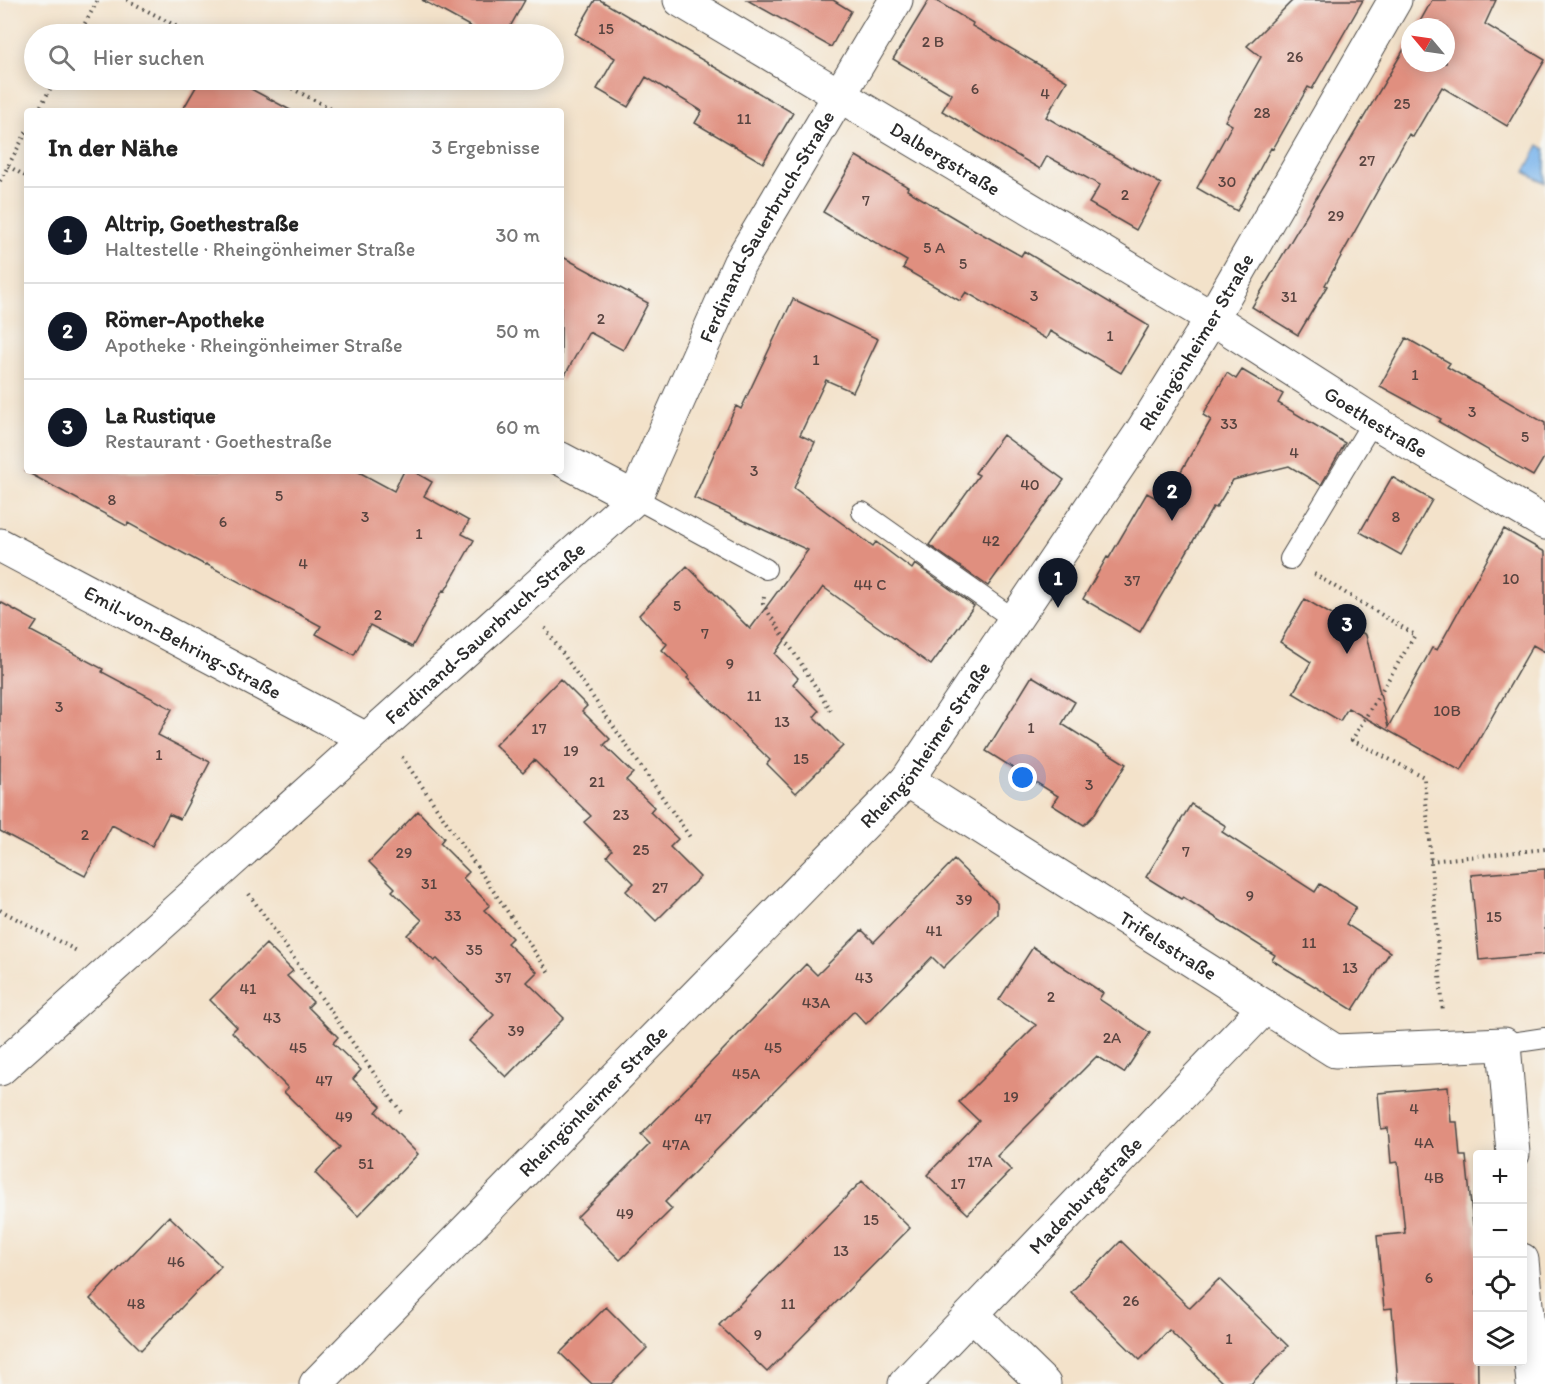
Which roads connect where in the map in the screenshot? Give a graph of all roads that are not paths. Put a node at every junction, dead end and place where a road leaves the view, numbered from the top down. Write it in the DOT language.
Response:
graph roads {
  1 [pos="680,0"];
  2 [pos="896,0"];
  3 [pos="1395,0"];
  4 [pos="839,95"];
  5 [pos="1212,318"];
  6 [pos="1373,421"];
  7 [pos="564,461"];
  8 [pos="635,498"];
  9 [pos="862,512"];
  10 [pos="1545,523"];
  11 [pos="0,545"];
  12 [pos="1290,559"];
  13 [pos="766,569"];
  14 [pos="1015,620"];
  15 [pos="374,733"];
  16 [pos="907,780"];
  17 [pos="1265,1007"];
  18 [pos="1545,1038"];
  19 [pos="1504,1044"];
  20 [pos="0,1068"];
  21 [pos="1514,1150"];
  22 [pos="1527,1312"];
  23 [pos="973,1315"];
  24 [pos="316,1384"];
  25 [pos="905,1384"];
  26 [pos="1044,1384"];
  27 [pos="1533,1384"];
  1 -- 4 [label="street, Dalbergstraße"];
  2 -- 4 [label="street, Ferdinand-Sauerbruch-Straße"];
  3 -- 5 [label="street, Rheingönheimer Straße"];
  4 -- 5 [label="street, Dalbergstraße"];
  4 -- 8 [label="street, Ferdinand-Sauerbruch-Straße"];
  5 -- 6 [label="street, Goethestraße"];
  5 -- 14 [label="street, Rheingönheimer Straße"];
  6 -- 10 [label="street, Goethestraße"];
  6 -- 12 [label="lane"];
  7 -- 8 [label="street"];
  8 -- 13 [label="lane"];
  8 -- 15 [label="street, Ferdinand-Sauerbruch-Straße"];
  9 -- 14 [label="lane"];
  11 -- 15 [label="street, Emil-von-Behring-Straße"];
  14 -- 16 [label="street, Rheingönheimer Straße"];
  15 -- 20 [label="street, Ferdinand-Sauerbruch-Straße"];
  16 -- 17 [label="street, Trifelsstraße"];
  16 -- 24 [label="street, Rheingönheimer Straße"];
  17 -- 19 [label="street, Trifelsstraße"];
  17 -- 23 [label="street, Madenburgstraße"];
  18 -- 19 [label="lane"];
  19 -- 21 [label="street"];
  22 -- 27 [label="street"];
  23 -- 25 [label="street, Madenburgstraße"];
  23 -- 26 [label="street"];
}
